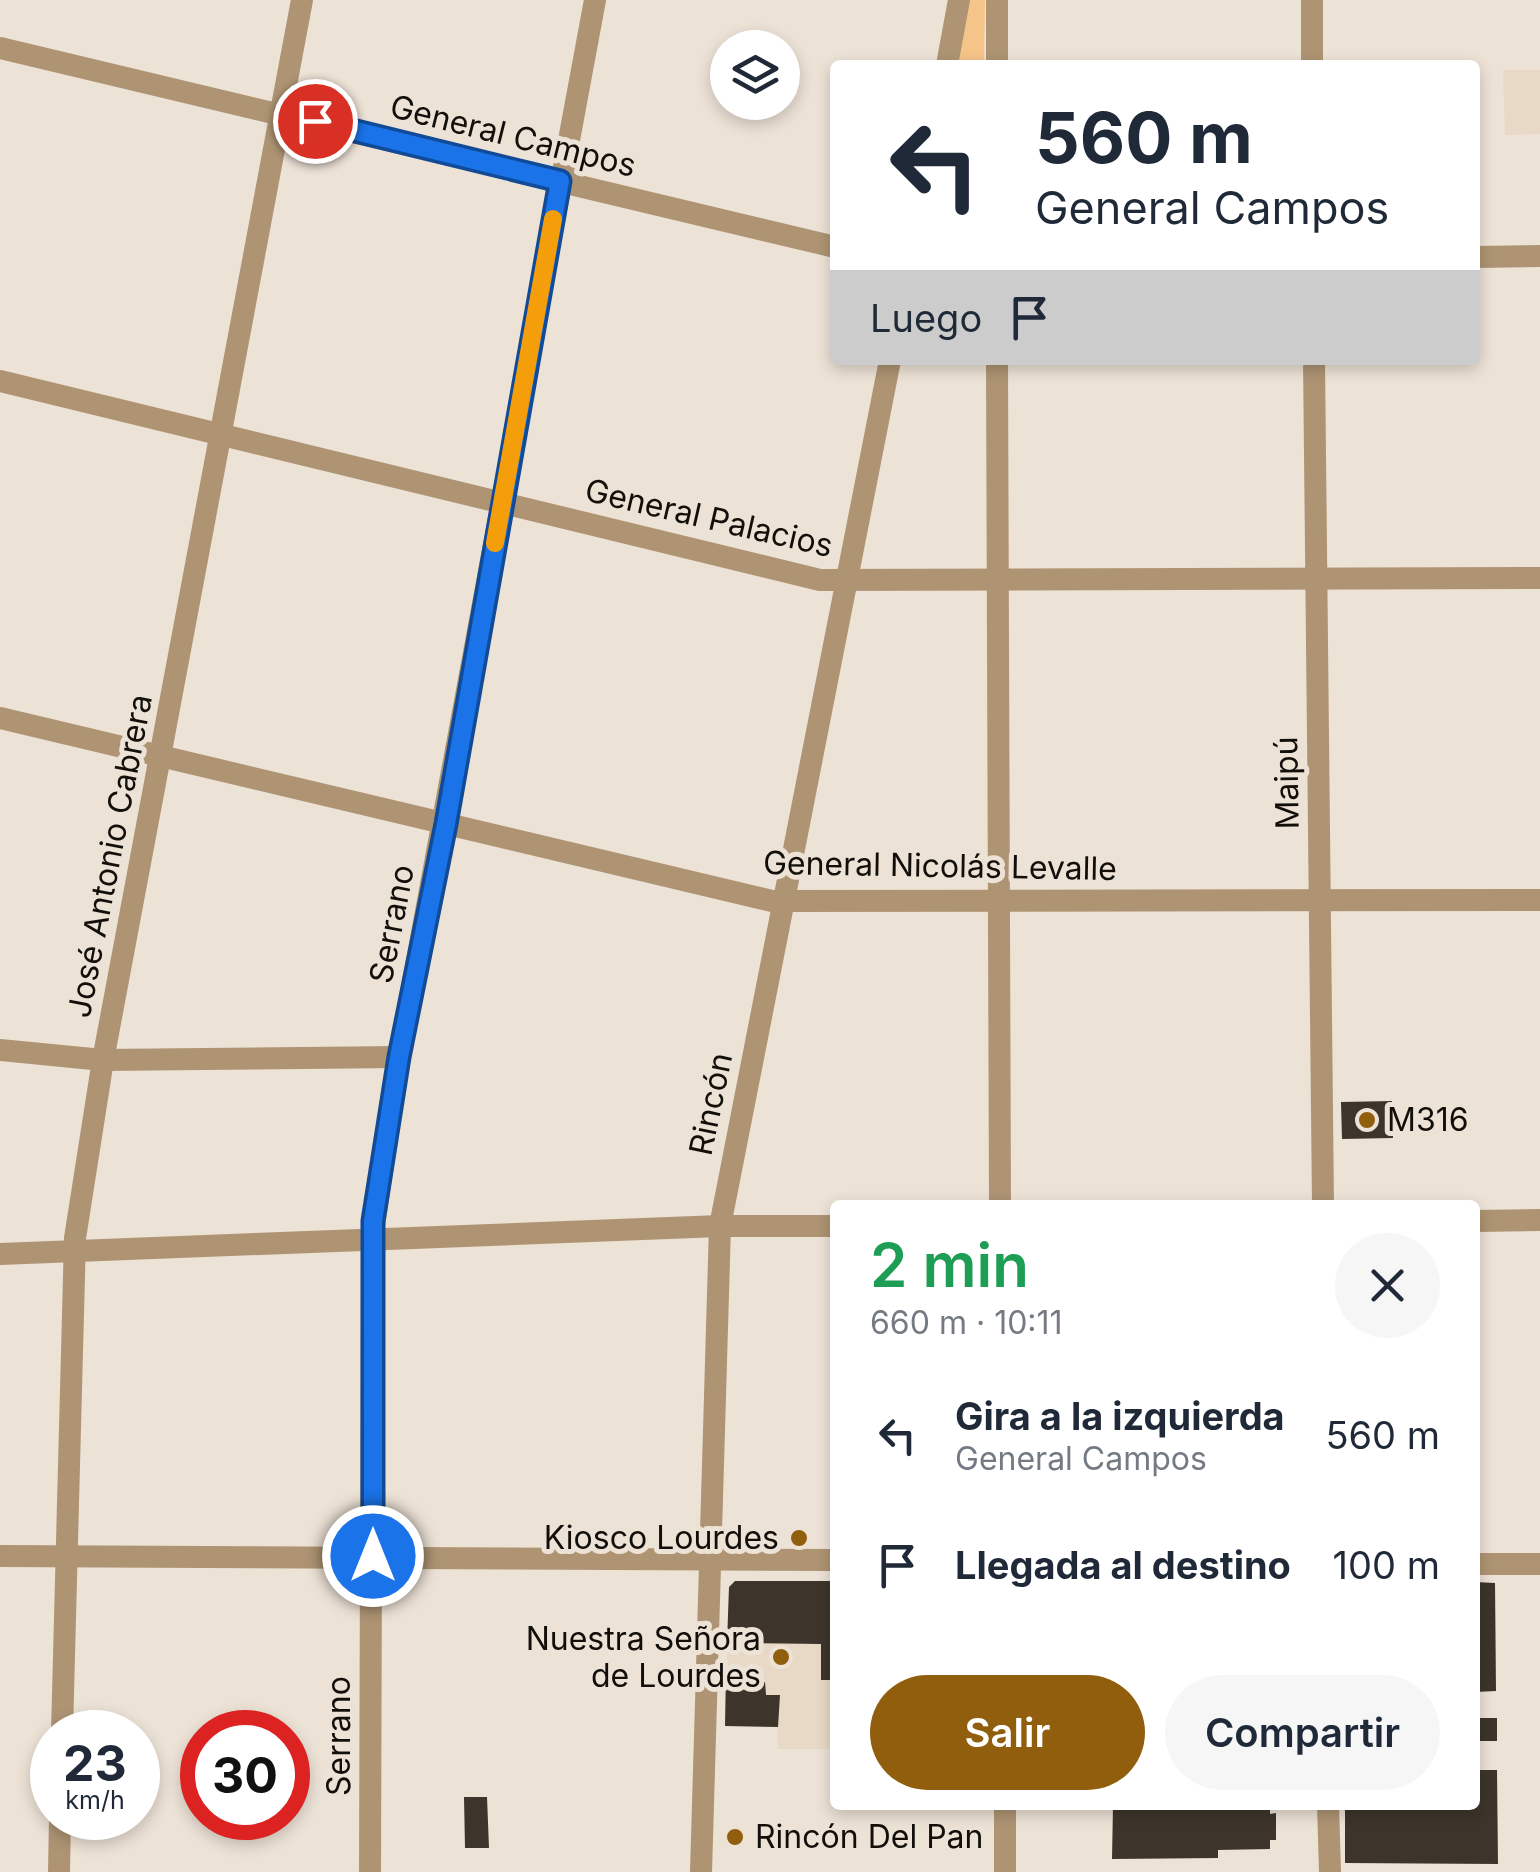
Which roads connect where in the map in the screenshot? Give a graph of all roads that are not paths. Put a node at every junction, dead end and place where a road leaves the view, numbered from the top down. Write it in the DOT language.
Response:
graph roads {
  1 [pos="302,0"];
  2 [pos="595,0"];
  3 [pos="959,0"];
  4 [pos="997,0"];
  5 [pos="1312,0"];
  6 [pos="0,48"];
  7 [pos="947,60"];
  8 [pos="997,60"];
  9 [pos="1312,60"];
  10 [pos="280,112"];
  11 [pos="560,181"];
  12 [pos="830,246"];
  13 [pos="1540,256"];
  14 [pos="1480,257"];
  15 [pos="889,365"];
  16 [pos="997,365"];
  17 [pos="1314,365"];
  18 [pos="0,382"];
  19 [pos="222,435"];
  20 [pos="502,504"];
  21 [pos="1540,578"];
  22 [pos="1316,581"];
  23 [pos="848,582"];
  24 [pos="1000,582"];
  25 [pos="0,718"];
  26 [pos="163,757"];
  27 [pos="446,824"];
  28 [pos="1322,900"];
  29 [pos="1540,900"];
  30 [pos="786,902"];
  31 [pos="1000,903"];
  32 [pos="0,1050"];
  33 [pos="399,1057"];
  34 [pos="103,1060"];
  35 [pos="1000,1200"];
  36 [pos="1323,1200"];
  37 [pos="1480,1220"];
  38 [pos="1540,1220"];
  39 [pos="720,1226"];
  40 [pos="830,1226"];
  41 [pos="372,1239"];
  42 [pos="74,1251"];
  43 [pos="0,1254"];
  44 [pos="65,1555"];
  45 [pos="0,1556"];
  46 [pos="373,1556"];
  47 [pos="709,1558"];
  48 [pos="830,1560"];
  49 [pos="1480,1564"];
  50 [pos="1540,1564"];
  51 [pos="62,1710"];
  52 [pos="1005,1810"];
  53 [pos="1328,1810"];
  54 [pos="60,1840"];
  55 [pos="59,1872"];
  56 [pos="370,1872"];
  57 [pos="701,1872"];
  58 [pos="1005,1872"];
  59 [pos="1330,1872"];
  1 -- 10 [label="street, José Antonio Cabrera"];
  2 -- 11 [label="street, Serrano"];
  3 -- 7 [label="street"];
  4 -- 8 [label="street"];
  5 -- 9 [label="street"];
  6 -- 10 [label="street, General Campos"];
  10 -- 11 [label="street, General Campos"];
  10 -- 19 [label="street, José Antonio Cabrera"];
  11 -- 12 [label="street, General Campos"];
  11 -- 20 [label="street, Serrano"];
  13 -- 14 [label="street"];
  15 -- 23 [label="street, Rincón"];
  16 -- 24 [label="street"];
  17 -- 22 [label="street, Maipú"];
  18 -- 19 [label="street, General Palacios"];
  19 -- 20 [label="street, General Palacios"];
  19 -- 26 [label="street, José Antonio Cabrera"];
  20 -- 23 [label="street, General Palacios"];
  20 -- 27 [label="street, Serrano"];
  21 -- 22 [label="street, General Palacios"];
  22 -- 24 [label="street, General Palacios"];
  22 -- 28 [label="street, Maipú"];
  23 -- 24 [label="street, General Palacios"];
  23 -- 30 [label="street, Rincón"];
  24 -- 31 [label="street"];
  25 -- 26 [label="street, General Nicolás Levalle"];
  26 -- 27 [label="street, General Nicolás Levalle"];
  26 -- 34 [label="street, José Antonio Cabrera"];
  27 -- 30 [label="street, General Nicolás Levalle"];
  27 -- 33 [label="street, Serrano"];
  28 -- 29 [label="street, General Nicolás Levalle"];
  28 -- 31 [label="street, General Nicolás Levalle"];
  28 -- 36 [label="street, Maipú"];
  30 -- 31 [label="street, General Nicolás Levalle"];
  30 -- 39 [label="street, Rincón"];
  31 -- 35 [label="street"];
  32 -- 34 [label="street"];
  33 -- 34 [label="street"];
  33 -- 41 [label="street, Serrano"];
  34 -- 42 [label="street, José Antonio Cabrera"];
  37 -- 38 [label="street"];
  39 -- 40 [label="street"];
  39 -- 41 [label="street"];
  39 -- 47 [label="street, Rincón"];
  41 -- 42 [label="street"];
  41 -- 46 [label="street, Serrano"];
  42 -- 43 [label="street"];
  42 -- 44 [label="street, José Antonio Cabrera"];
  44 -- 45 [label="street"];
  44 -- 46 [label="street"];
  44 -- 51 [label="street, José Antonio Cabrera"];
  46 -- 47 [label="street"];
  46 -- 56 [label="street, Serrano"];
  47 -- 48 [label="street"];
  47 -- 57 [label="street, Rincón"];
  49 -- 50 [label="street"];
  52 -- 58 [label="street"];
  53 -- 59 [label="street"];
  54 -- 55 [label="street"];
}
